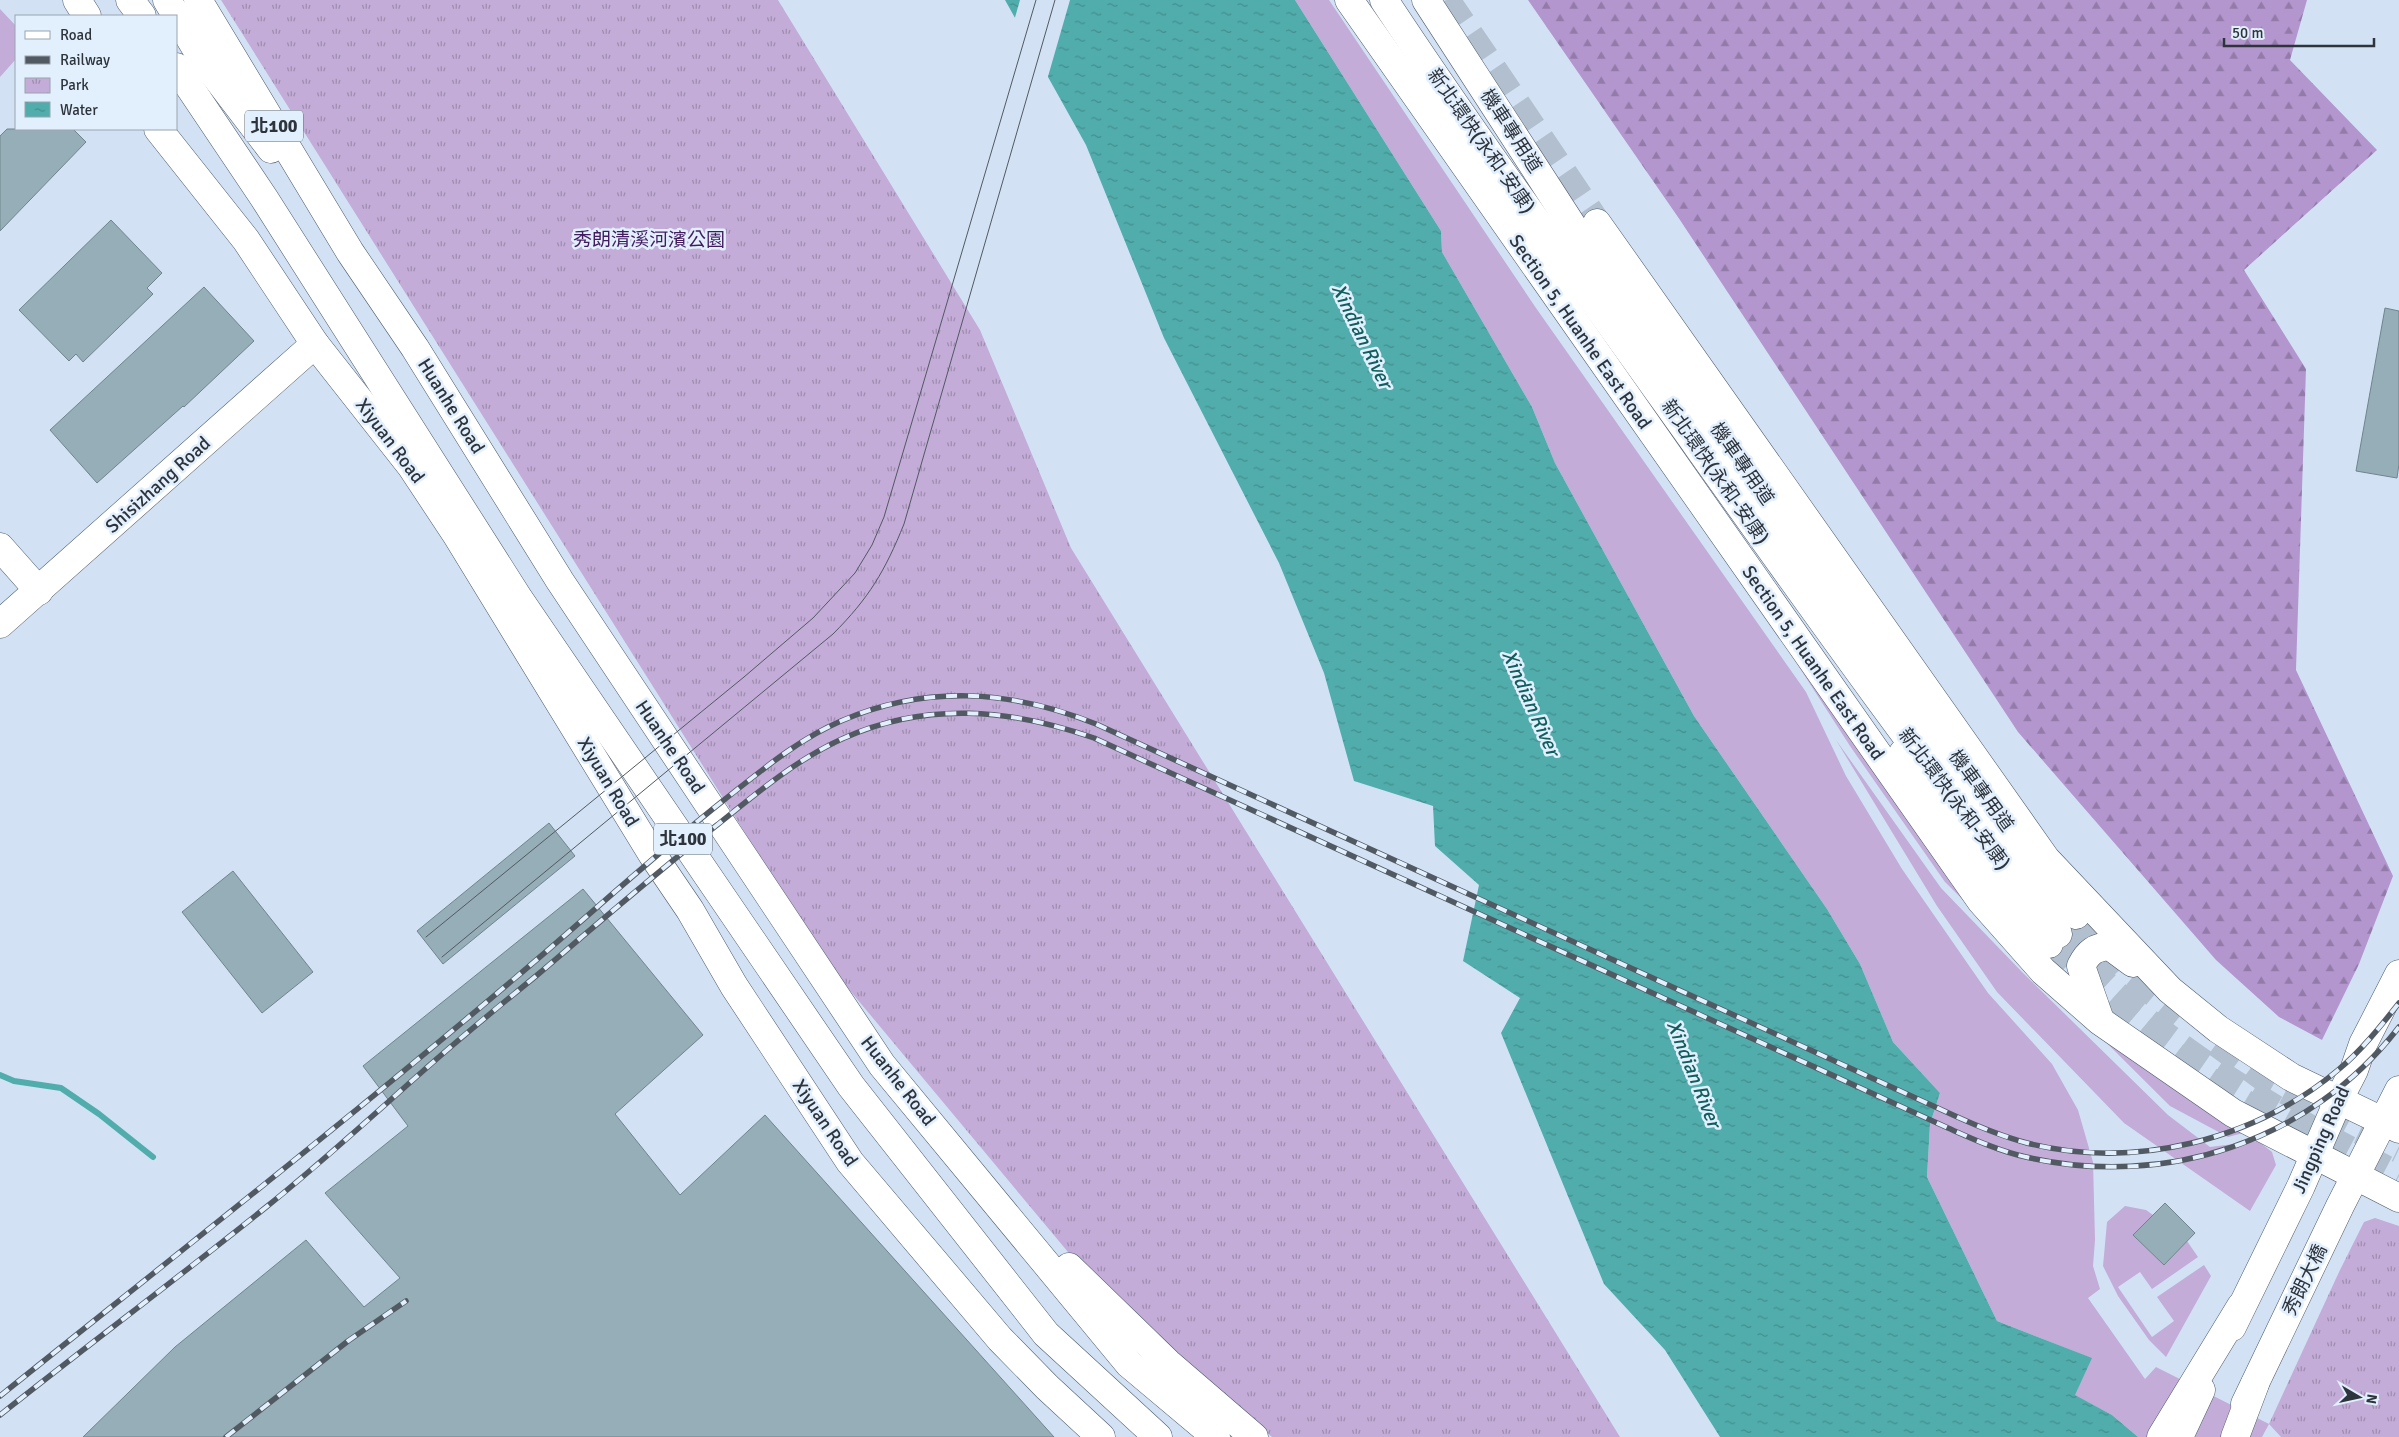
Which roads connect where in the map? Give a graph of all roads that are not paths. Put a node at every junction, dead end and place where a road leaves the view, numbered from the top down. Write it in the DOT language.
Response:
graph roads {
  1 [pos="77,0"];
  2 [pos="130,0"];
  3 [pos="149,0"];
  4 [pos="167,0"];
  5 [pos="198,0"];
  6 [pos="1348,0"];
  7 [pos="1372,0"];
  8 [pos="1384,0"];
  9 [pos="1400,0"];
  10 [pos="1426,0"];
  11 [pos="86,15"];
  12 [pos="141,15"];
  13 [pos="158,15"];
  14 [pos="176,15"];
  15 [pos="178,18"];
  16 [pos="178,49"];
  17 [pos="178,70"];
  18 [pos="159,130"];
  19 [pos="264,198"];
  20 [pos="1597,223"];
  21 [pos="350,252"];
  22 [pos="315,344"];
  23 [pos="0,547"];
  24 [pos="39,591"];
  25 [pos="0,624"];
  26 [pos="2062,929"];
  27 [pos="2399,974"];
  28 [pos="2170,990"];
  29 [pos="2100,1021"];
  30 [pos="2399,1090"];
  31 [pos="2338,1101"];
  32 [pos="2391,1126"];
  33 [pos="2316,1156"];
  34 [pos="968,1169"];
  35 [pos="2356,1176"];
  36 [pos="2399,1198"];
  37 [pos="2241,1306"];
  38 [pos="2255,1384"];
  39 [pos="1101,1437"];
  40 [pos="1158,1437"];
  41 [pos="1216,1437"];
  42 [pos="1254,1437"];
  43 [pos="2161,1437"];
  44 [pos="2179,1437"];
  45 [pos="2229,1437"];
  46 [pos="2235,1437"];
  1 -- 11 [label="main road"];
  2 -- 12 [label="main road"];
  3 -- 13 [label="main road"];
  4 -- 14 [label="main road"];
  5 -- 21 [label="main road, Huanhe Road / 北100"];
  6 -- 29 [label="main road, Section 5, Huanhe East Road"];
  7 -- 26 [label="main road, 機車專用道"];
  8 -- 26 [label="main road, 新北環快(永和-安康)"];
  9 -- 26 [label="main road, 新北環快(永和-安康)"];
  10 -- 26 [label="main road, 機車專用道"];
  15 -- 21 [label="main road"];
  16 -- 19 [label="main road"];
  17 -- 19 [label="main road, Huanhe Road / 北100"];
  18 -- 22 [label="main road, Xiyuan Road"];
  19 -- 40 [label="main road, Huanhe Road / 北100"];
  20 -- 28 [label="main road"];
  21 -- 34 [label="main road, Huanhe Road / 北100"];
  22 -- 24 [label="main road, Shisizhang Road"];
  22 -- 39 [label="main road, Xiyuan Road"];
  23 -- 24 [label="main road"];
  24 -- 25 [label="main road, Shisizhang Road"];
  27 -- 31 [label="main road, Jingping Road"];
  28 -- 29 [label="main road"];
  28 -- 31 [label="main road"];
  29 -- 33 [label="main road, Section 5, Huanhe East Road"];
  30 -- 32 [label="main road"];
  31 -- 32 [label="main road"];
  31 -- 33 [label="main road, Jingping Road"];
  32 -- 35 [label="main road"];
  33 -- 35 [label="main road, Section 5, Huanhe East Road"];
  33 -- 37 [label="main road, Jingping Road"];
  34 -- 41 [label="main road, Huanhe Road / 北100"];
  34 -- 42 [label="main road"];
  35 -- 36 [label="main road, Section 5, Huanhe East Road"];
  35 -- 38 [label="main road, 秀朗大橋"];
  37 -- 43 [label="main road"];
  37 -- 44 [label="main road"];
  38 -- 45 [label="main road"];
  38 -- 46 [label="main road"];
}
